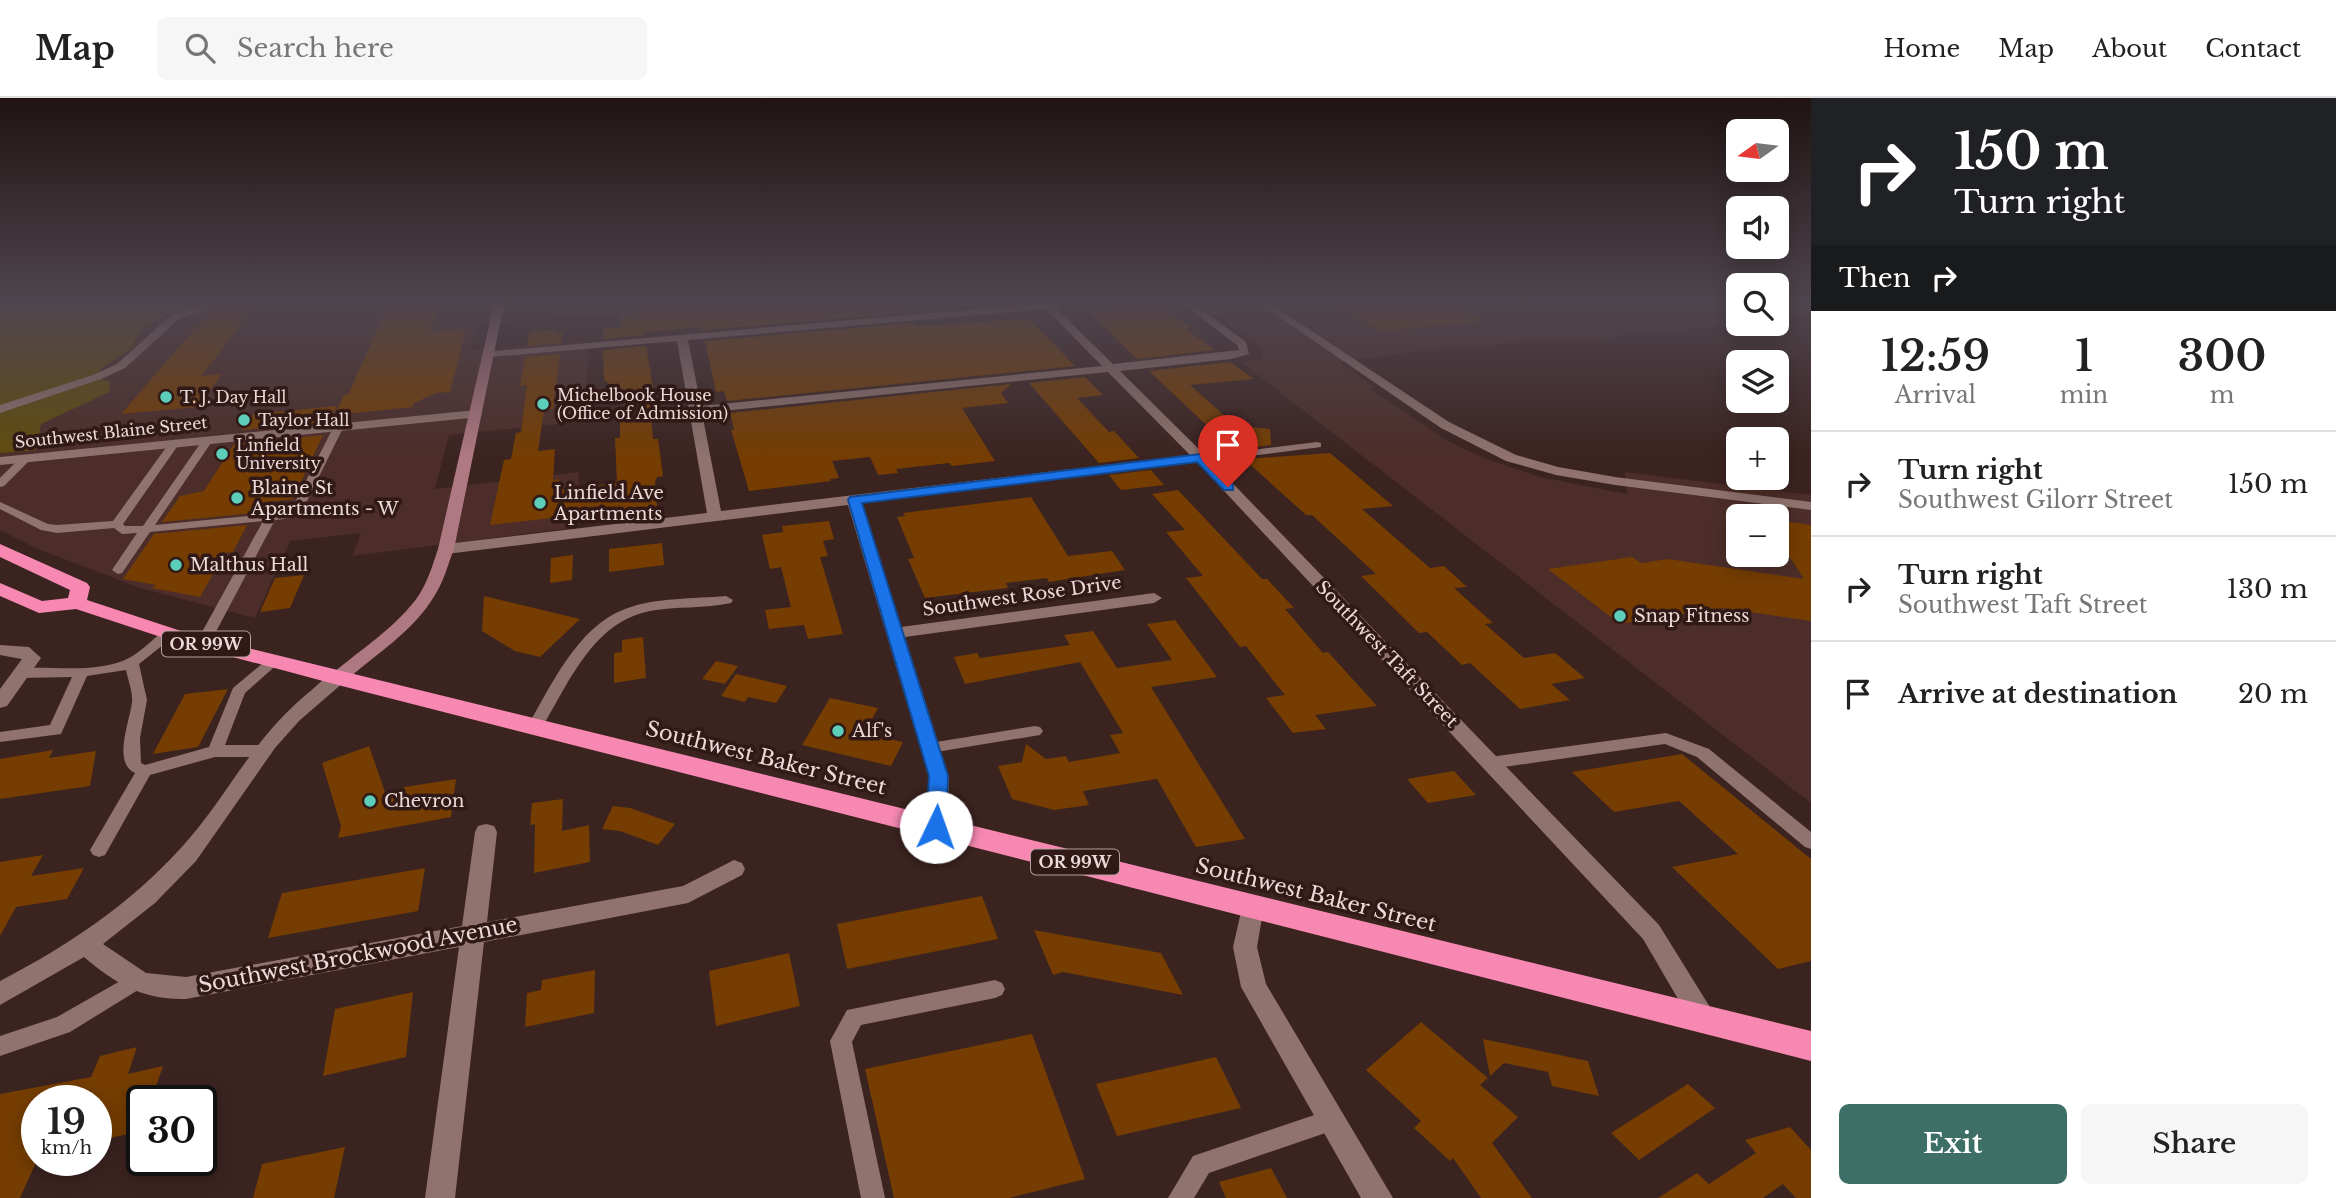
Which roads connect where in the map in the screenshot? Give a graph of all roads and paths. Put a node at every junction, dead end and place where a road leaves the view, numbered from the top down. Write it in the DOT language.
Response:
graph roads {
  1 [pos="133,355"];
  2 [pos="489,355"];
  3 [pos="685,355"];
  4 [pos="1098,355"];
  5 [pos="1233,355"];
  6 [pos="1341,355"];
  7 [pos="1111,368"];
  8 [pos="0,409"];
  9 [pos="695,410"];
  10 [pos="475,414"];
  11 [pos="338,428"];
  12 [pos="208,440"];
  13 [pos="174,444"];
  14 [pos="1317,445"];
  15 [pos="26,458"];
  16 [pos="1200,458"];
  17 [pos="0,461"];
  18 [pos="0,484"];
  19 [pos="854,500"];
  20 [pos="0,505"];
  21 [pos="1811,506"];
  22 [pos="271,517"];
  23 [pos="715,517"];
  24 [pos="117,524"];
  25 [pos="149,529"];
  26 [pos="446,549"];
  27 [pos="0,550"];
  28 [pos="118,570"];
  29 [pos="0,589"];
  30 [pos="1154,598"];
  31 [pos="726,600"];
  32 [pos="76,603"];
  33 [pos="895,633"];
  34 [pos="168,634"];
  35 [pos="203,643"];
  36 [pos="0,650"];
  37 [pos="274,661"];
  38 [pos="132,663"];
  39 [pos="21,673"];
  40 [pos="81,673"];
  41 [pos="338,678"];
  42 [pos="0,702"];
  43 [pos="535,727"];
  44 [pos="1035,731"];
  45 [pos="0,737"];
  46 [pos="930,748"];
  47 [pos="215,751"];
  48 [pos="262,751"];
  49 [pos="1490,763"];
  50 [pos="144,771"];
  51 [pos="936,827"];
  52 [pos="486,832"];
  53 [pos="1811,842"];
  54 [pos="99,850"];
  55 [pos="734,869"];
  56 [pos="1252,906"];
  57 [pos="472,933"];
  58 [pos="86,944"];
  59 [pos="136,981"];
  60 [pos="995,989"];
  61 [pos="0,993"];
  62 [pos="1704,1020"];
  63 [pos="0,1046"];
  64 [pos="1811,1046"];
  65 [pos="1332,1120"];
  66 [pos="440,1198"];
  67 [pos="873,1198"];
  68 [pos="1180,1198"];
  69 [pos="1378,1198"];
  1 -- 8 [label="street"];
  2 -- 10 [label="street"];
  3 -- 9 [label="street"];
  4 -- 7 [label="street, Southwest Taft Street"];
  5 -- 7 [label="street"];
  6 -- 21 [label="street"];
  7 -- 9 [label="street"];
  7 -- 16 [label="street, Southwest Taft Street"];
  9 -- 23 [label="street"];
  10 -- 11 [label="street, Southwest Blaine Street"];
  10 -- 26 [label="street"];
  11 -- 12 [label="street, Southwest Blaine Street"];
  11 -- 22 [label="lane"];
  12 -- 13 [label="street, Southwest Blaine Street"];
  12 -- 25 [label="lane"];
  13 -- 15 [label="street, Southwest Blaine Street"];
  13 -- 24 [label="lane"];
  14 -- 16 [label="lane"];
  15 -- 17 [label="street, Southwest Blaine Street"];
  15 -- 18 [label="lane"];
  16 -- 19 [label="street"];
  16 -- 49 [label="street, Southwest Taft Street"];
  19 -- 23 [label="street"];
  19 -- 33 [label="street"];
  20 -- 24 [label="lane"];
  22 -- 25 [label="lane"];
  22 -- 35 [label="lane"];
  23 -- 26 [label="street"];
  24 -- 25 [label="lane"];
  25 -- 28 [label="lane"];
  26 -- 41 [label="street"];
  27 -- 32 [label="highway"];
  29 -- 32 [label="highway, Southwest Baker Street / OR 99W"];
  30 -- 33 [label="street, Southwest Rose Drive"];
  31 -- 43 [label="lane"];
  32 -- 34 [label="highway, Southwest Baker Street / OR 99W"];
  33 -- 46 [label="street"];
  34 -- 35 [label="highway, Southwest Baker Street / OR 99W"];
  34 -- 38 [label="lane"];
  35 -- 37 [label="highway, Southwest Baker Street / OR 99W"];
  36 -- 39 [label="street"];
  37 -- 41 [label="highway, Southwest Baker Street / OR 99W"];
  37 -- 47 [label="lane"];
  38 -- 40 [label="lane"];
  38 -- 50 [label="lane"];
  39 -- 40 [label="lane"];
  39 -- 42 [label="street"];
  40 -- 45 [label="lane"];
  41 -- 43 [label="highway, Southwest Baker Street / OR 99W"];
  41 -- 48 [label="street"];
  43 -- 51 [label="highway, Southwest Baker Street / OR 99W"];
  44 -- 46 [label="lane"];
  46 -- 51 [label="street"];
  47 -- 48 [label="lane"];
  47 -- 50 [label="lane"];
  48 -- 58 [label="street"];
  49 -- 53 [label="lane"];
  49 -- 62 [label="street, Southwest Taft Street"];
  50 -- 54 [label="lane"];
  51 -- 56 [label="highway, Southwest Baker Street / OR 99W"];
  52 -- 57 [label="street"];
  55 -- 57 [label="street, Southwest Brockwood Avenue"];
  56 -- 62 [label="highway, Southwest Baker Street / OR 99W"];
  56 -- 65 [label="street"];
  57 -- 59 [label="street, Southwest Brockwood Avenue"];
  57 -- 66 [label="street"];
  58 -- 59 [label="street, Southwest Brockwood Avenue"];
  58 -- 61 [label="street"];
  59 -- 63 [label="lane"];
  60 -- 67 [label="lane"];
  62 -- 64 [label="highway, Southwest Baker Street / OR 99W"];
  65 -- 68 [label="lane"];
  65 -- 69 [label="street"];
}
